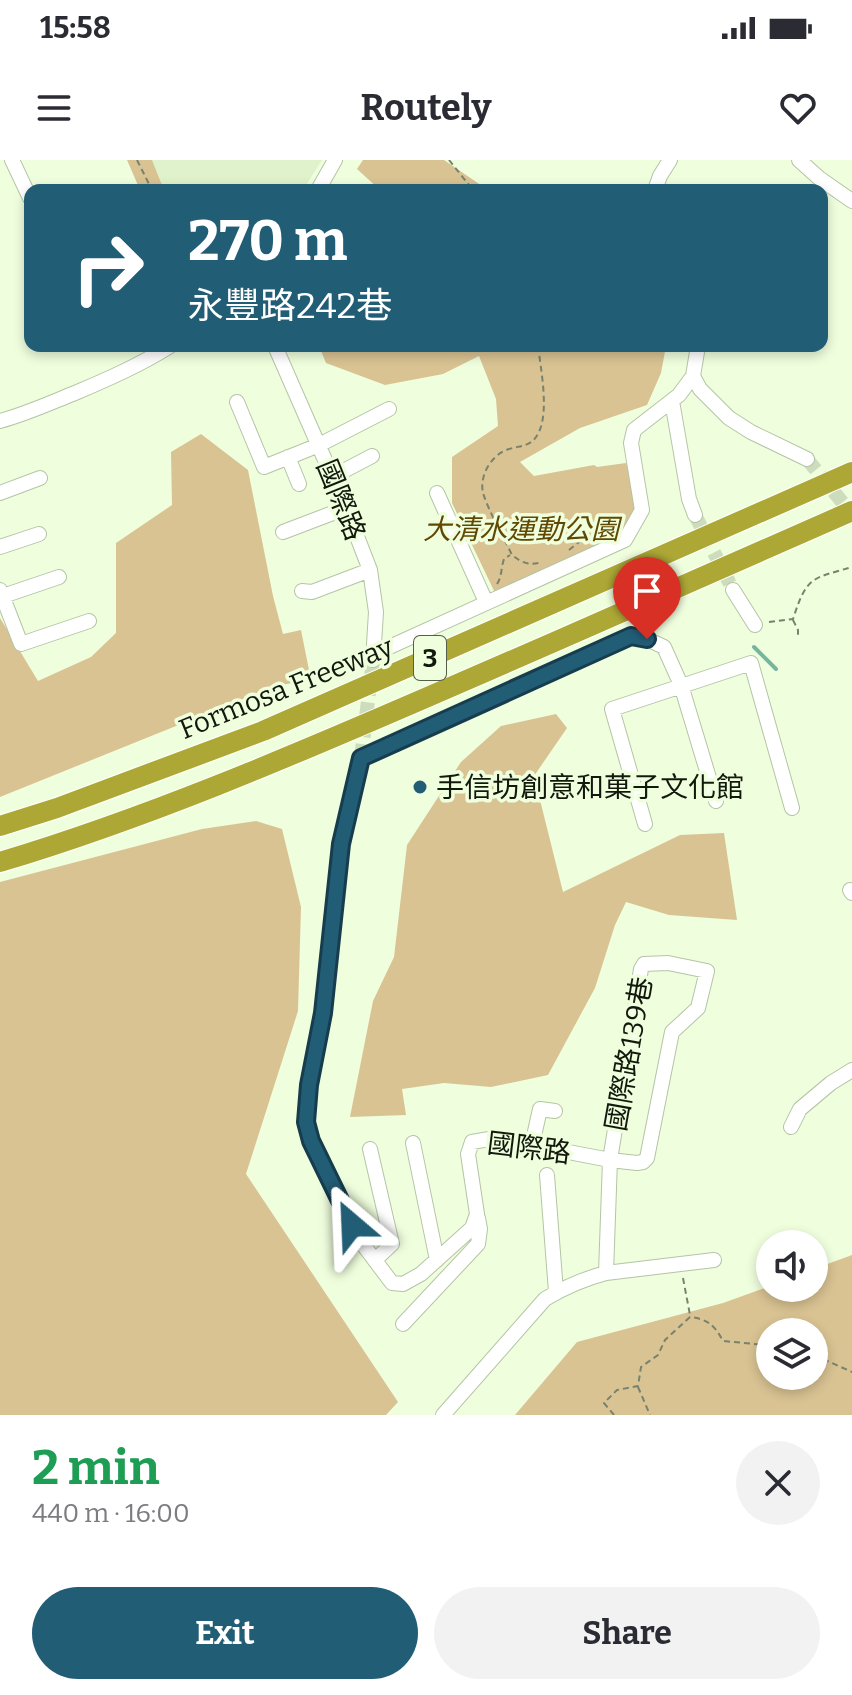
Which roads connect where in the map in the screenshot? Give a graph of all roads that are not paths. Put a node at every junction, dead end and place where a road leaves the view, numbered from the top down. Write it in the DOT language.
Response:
graph roads {
  1 [pos="12,160"];
  2 [pos="335,160"];
  3 [pos="670,160"];
  4 [pos="799,160"];
  5 [pos="321,184"];
  6 [pos="657,184"];
  7 [pos="24,185"];
  8 [pos="852,199"];
  9 [pos="160,352"];
  10 [pos="278,352"];
  11 [pos="697,352"];
  12 [pos="693,376"];
  13 [pos="672,401"];
  14 [pos="237,402"];
  15 [pos="389,409"];
  16 [pos="0,421"];
  17 [pos="319,445"];
  18 [pos="372,456"];
  19 [pos="288,457"];
  20 [pos="807,459"];
  21 [pos="852,472"];
  22 [pos="332,477"];
  23 [pos="40,478"];
  24 [pos="299,484"];
  25 [pos="0,493"];
  26 [pos="437,493"];
  27 [pos="346,508"];
  28 [pos="852,511"];
  29 [pos="695,515"];
  30 [pos="283,532"];
  31 [pos="39,534"];
  32 [pos="0,547"];
  33 [pos="370,570"];
  34 [pos="59,577"];
  35 [pos="733,590"];
  36 [pos="302,591"];
  37 [pos="1,593"];
  38 [pos="484,596"];
  39 [pos="89,621"];
  40 [pos="752,621"];
  41 [pos="681,685"];
  42 [pos="716,801"];
  43 [pos="792,808"];
  44 [pos="645,824"];
  45 [pos="0,826"];
  46 [pos="0,862"];
  47 [pos="852,1070"];
  48 [pos="555,1111"];
  49 [pos="791,1127"];
  50 [pos="413,1143"];
  51 [pos="532,1145"];
  52 [pos="370,1149"];
  53 [pos="610,1160"];
  54 [pos="547,1175"];
  55 [pos="477,1214"];
  56 [pos="375,1260"];
  57 [pos="437,1260"];
  58 [pos="714,1260"];
  59 [pos="606,1273"];
  60 [pos="556,1292"];
  61 [pos="403,1324"];
  62 [pos="443,1415"];
  1 -- 7 [label="street"];
  2 -- 5 [label="street"];
  3 -- 6 [label="street"];
  4 -- 8 [label="street"];
  9 -- 16 [label="street"];
  10 -- 17 [label="street, 國際路"];
  11 -- 12 [label="street"];
  12 -- 13 [label="street"];
  12 -- 20 [label="street"];
  13 -- 29 [label="street"];
  13 -- 38 [label="street"];
  14 -- 19 [label="street"];
  15 -- 17 [label="street"];
  17 -- 19 [label="street"];
  17 -- 22 [label="street, 國際路"];
  18 -- 22 [label="street"];
  19 -- 24 [label="street"];
  21 -- 45 [label="highway, Formosa Freeway / 3"];
  22 -- 27 [label="street, 國際路"];
  23 -- 25 [label="street"];
  26 -- 38 [label="street"];
  27 -- 30 [label="street"];
  27 -- 33 [label="street, 國際路"];
  28 -- 46 [label="highway, 3"];
  31 -- 32 [label="street"];
  33 -- 36 [label="street"];
  33 -- 38 [label="street, 國際路"];
  34 -- 37 [label="street"];
  35 -- 40 [label="street"];
  37 -- 39 [label="street"];
  41 -- 42 [label="street"];
  41 -- 43 [label="street"];
  41 -- 44 [label="street"];
  41 -- 56 [label="street"];
  47 -- 49 [label="street"];
  48 -- 51 [label="street"];
  50 -- 57 [label="street"];
  51 -- 53 [label="street, 國際路"];
  51 -- 55 [label="street, 國際路"];
  52 -- 56 [label="street"];
  53 -- 53 [label="street, 國際路139巷"];
  53 -- 59 [label="street"];
  54 -- 60 [label="street"];
  55 -- 57 [label="street"];
  55 -- 61 [label="street, 國際路"];
  56 -- 57 [label="street"];
  58 -- 59 [label="street"];
  59 -- 60 [label="street"];
  60 -- 62 [label="street"];
}
